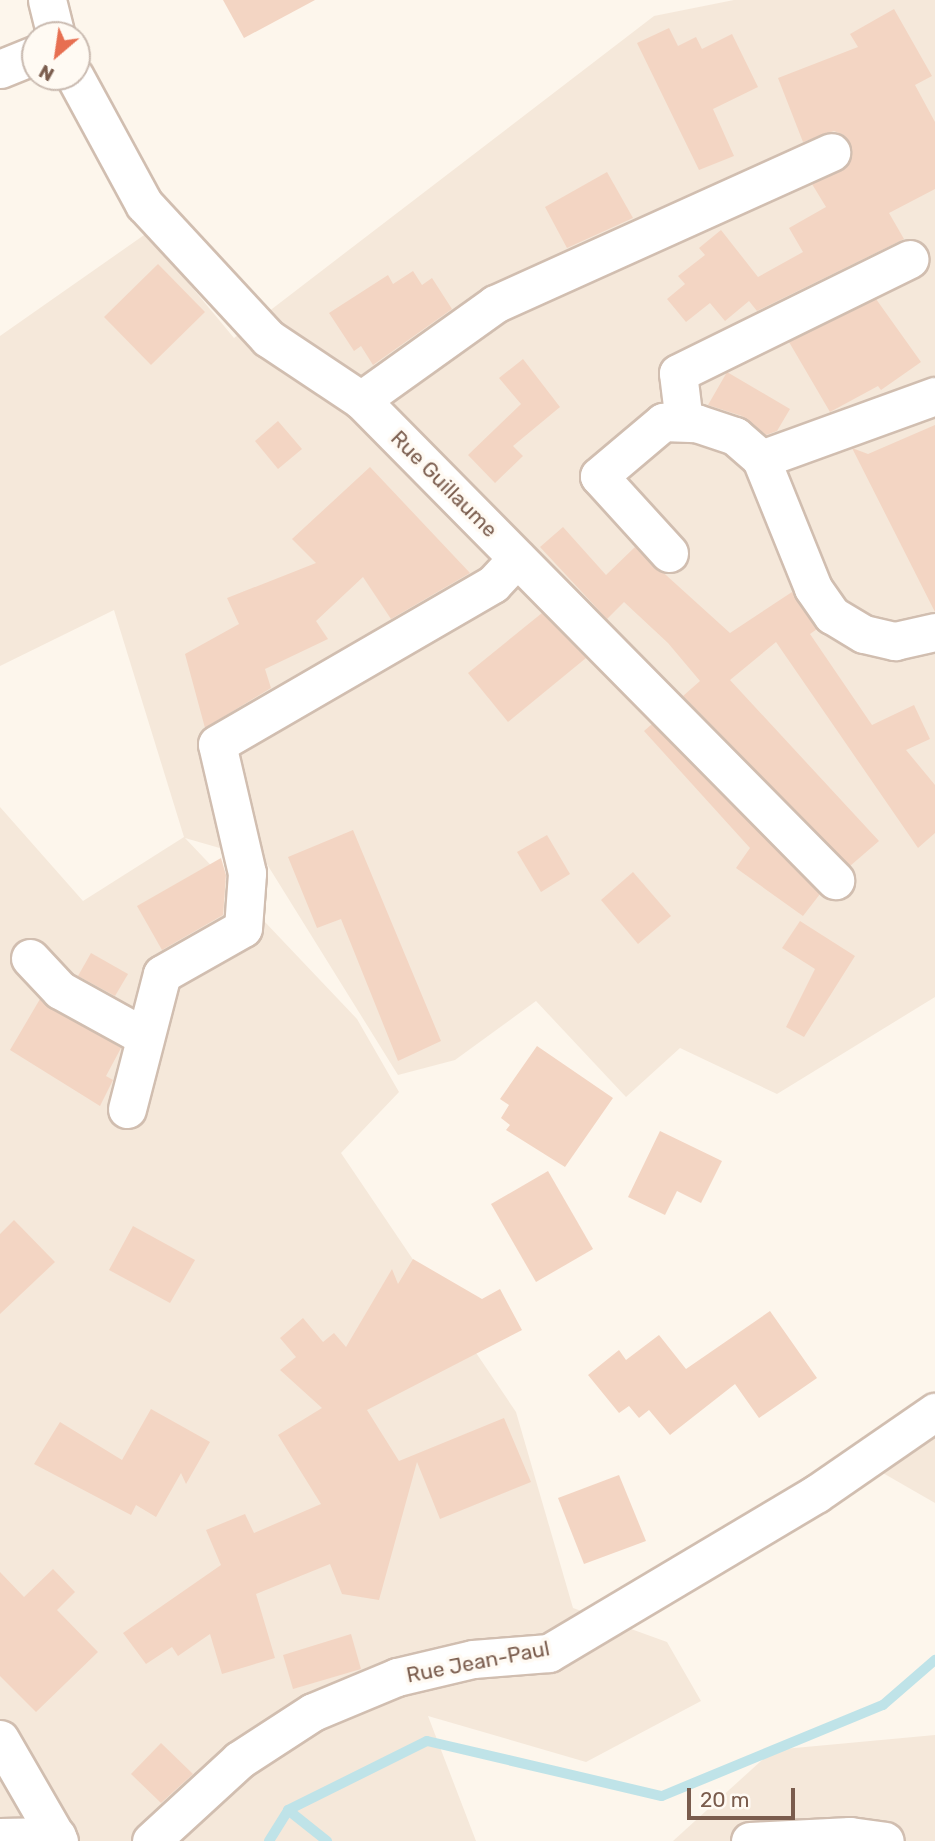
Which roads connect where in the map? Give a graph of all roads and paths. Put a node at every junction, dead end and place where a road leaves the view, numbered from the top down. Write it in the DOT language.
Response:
graph roads {
  1 [pos="47,0"];
  2 [pos="52,21"];
  3 [pos="21,61"];
  4 [pos="0,69"];
  5 [pos="83,91"];
  6 [pos="831,152"];
  7 [pos="910,259"];
  8 [pos="935,396"];
  9 [pos="361,400"];
  10 [pos="684,422"];
  11 [pos="761,459"];
  12 [pos="669,553"];
  13 [pos="517,558"];
  14 [pos="935,632"];
  15 [pos="835,880"];
  16 [pos="30,958"];
  17 [pos="145,1037"];
  18 [pos="127,1109"];
  19 [pos="935,1412"];
  20 [pos="0,1739"];
  21 [pos="0,1837"];
  22 [pos="58,1838"];
  23 [pos="150,1841"];
  24 [pos="750,1841"];
  25 [pos="885,1841"];
  1 -- 2 [label="street"];
  3 -- 4 [label="street"];
  5 -- 9 [label="street, Rue Guillaume"];
  6 -- 9 [label="street"];
  7 -- 10 [label="street"];
  8 -- 11 [label="street"];
  9 -- 13 [label="street, Rue Guillaume"];
  10 -- 11 [label="street"];
  10 -- 12 [label="street"];
  11 -- 14 [label="street"];
  13 -- 15 [label="street, Rue Guillaume"];
  13 -- 17 [label="street"];
  16 -- 17 [label="street"];
  17 -- 18 [label="street"];
  19 -- 23 [label="street, Rue Jean-Paul"];
  20 -- 22 [label="street"];
  21 -- 22 [label="street"];
  24 -- 25 [label="street"];
}
